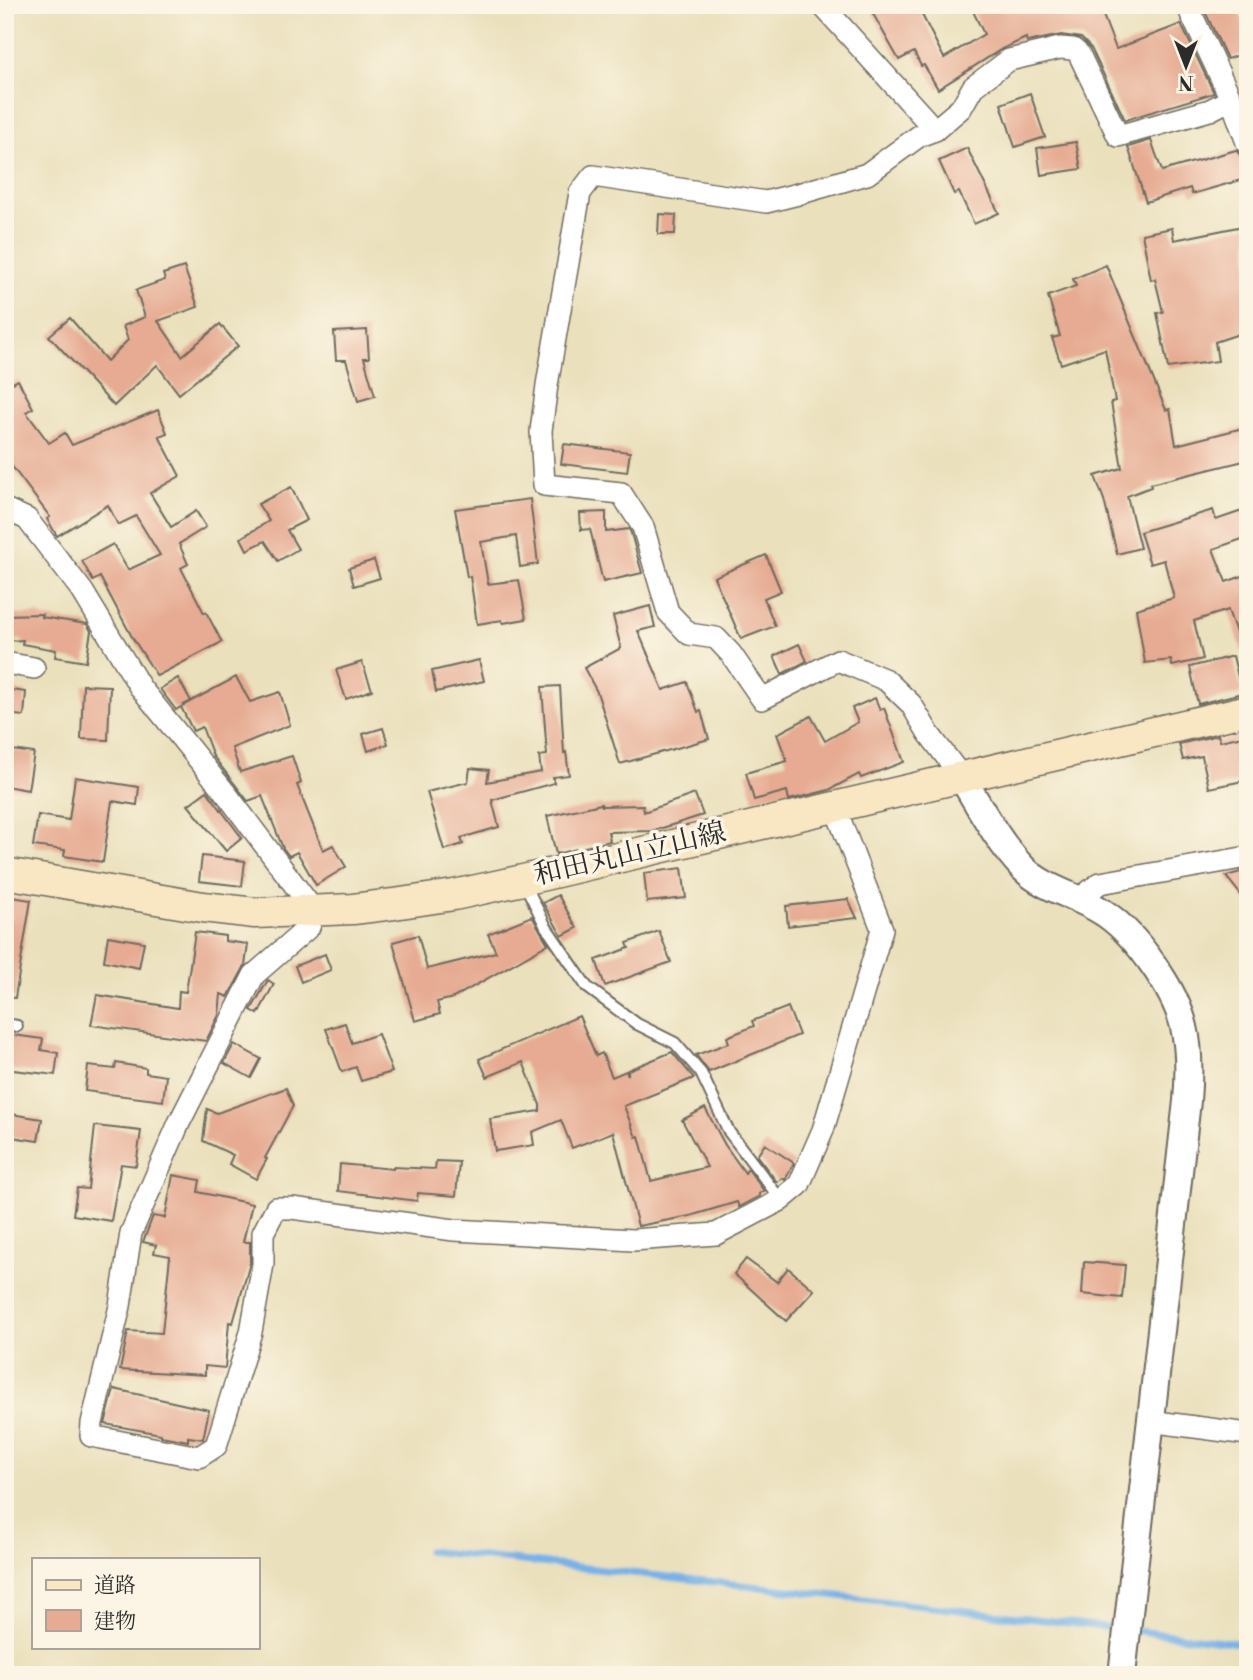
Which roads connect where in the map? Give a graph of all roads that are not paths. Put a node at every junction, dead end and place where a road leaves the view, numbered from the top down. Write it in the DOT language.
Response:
graph roads {
  1 [pos="822,5"];
  2 [pos="1187,5"];
  3 [pos="1231,99"];
  4 [pos="935,130"];
  5 [pos="1248,145"];
  6 [pos="5,509"];
  7 [pos="5,663"];
  8 [pos="34,668"];
  9 [pos="1248,710"];
  10 [pos="961,776"];
  11 [pos="835,807"];
  12 [pos="1248,858"];
  13 [pos="5,873"];
  14 [pos="523,880"];
  15 [pos="1079,899"];
  16 [pos="314,911"];
  17 [pos="781,1200"];
  18 [pos="1149,1421"];
  19 [pos="1248,1434"];
  20 [pos="1122,1675"];
  1 -- 4 [label="street"];
  2 -- 3 [label="street"];
  3 -- 4 [label="street"];
  3 -- 5 [label="street"];
  4 -- 10 [label="street"];
  6 -- 16 [label="street"];
  7 -- 8 [label="street"];
  9 -- 10 [label="main road, 和田丸山立山線"];
  10 -- 11 [label="main road, 和田丸山立山線"];
  10 -- 15 [label="street"];
  11 -- 14 [label="main road, 和田丸山立山線"];
  11 -- 17 [label="street"];
  12 -- 15 [label="street"];
  13 -- 16 [label="main road, 和田丸山立山線"];
  14 -- 16 [label="main road, 和田丸山立山線"];
  14 -- 17 [label="lane"];
  15 -- 18 [label="street"];
  16 -- 17 [label="street"];
  18 -- 19 [label="street"];
  18 -- 20 [label="street"];
}
